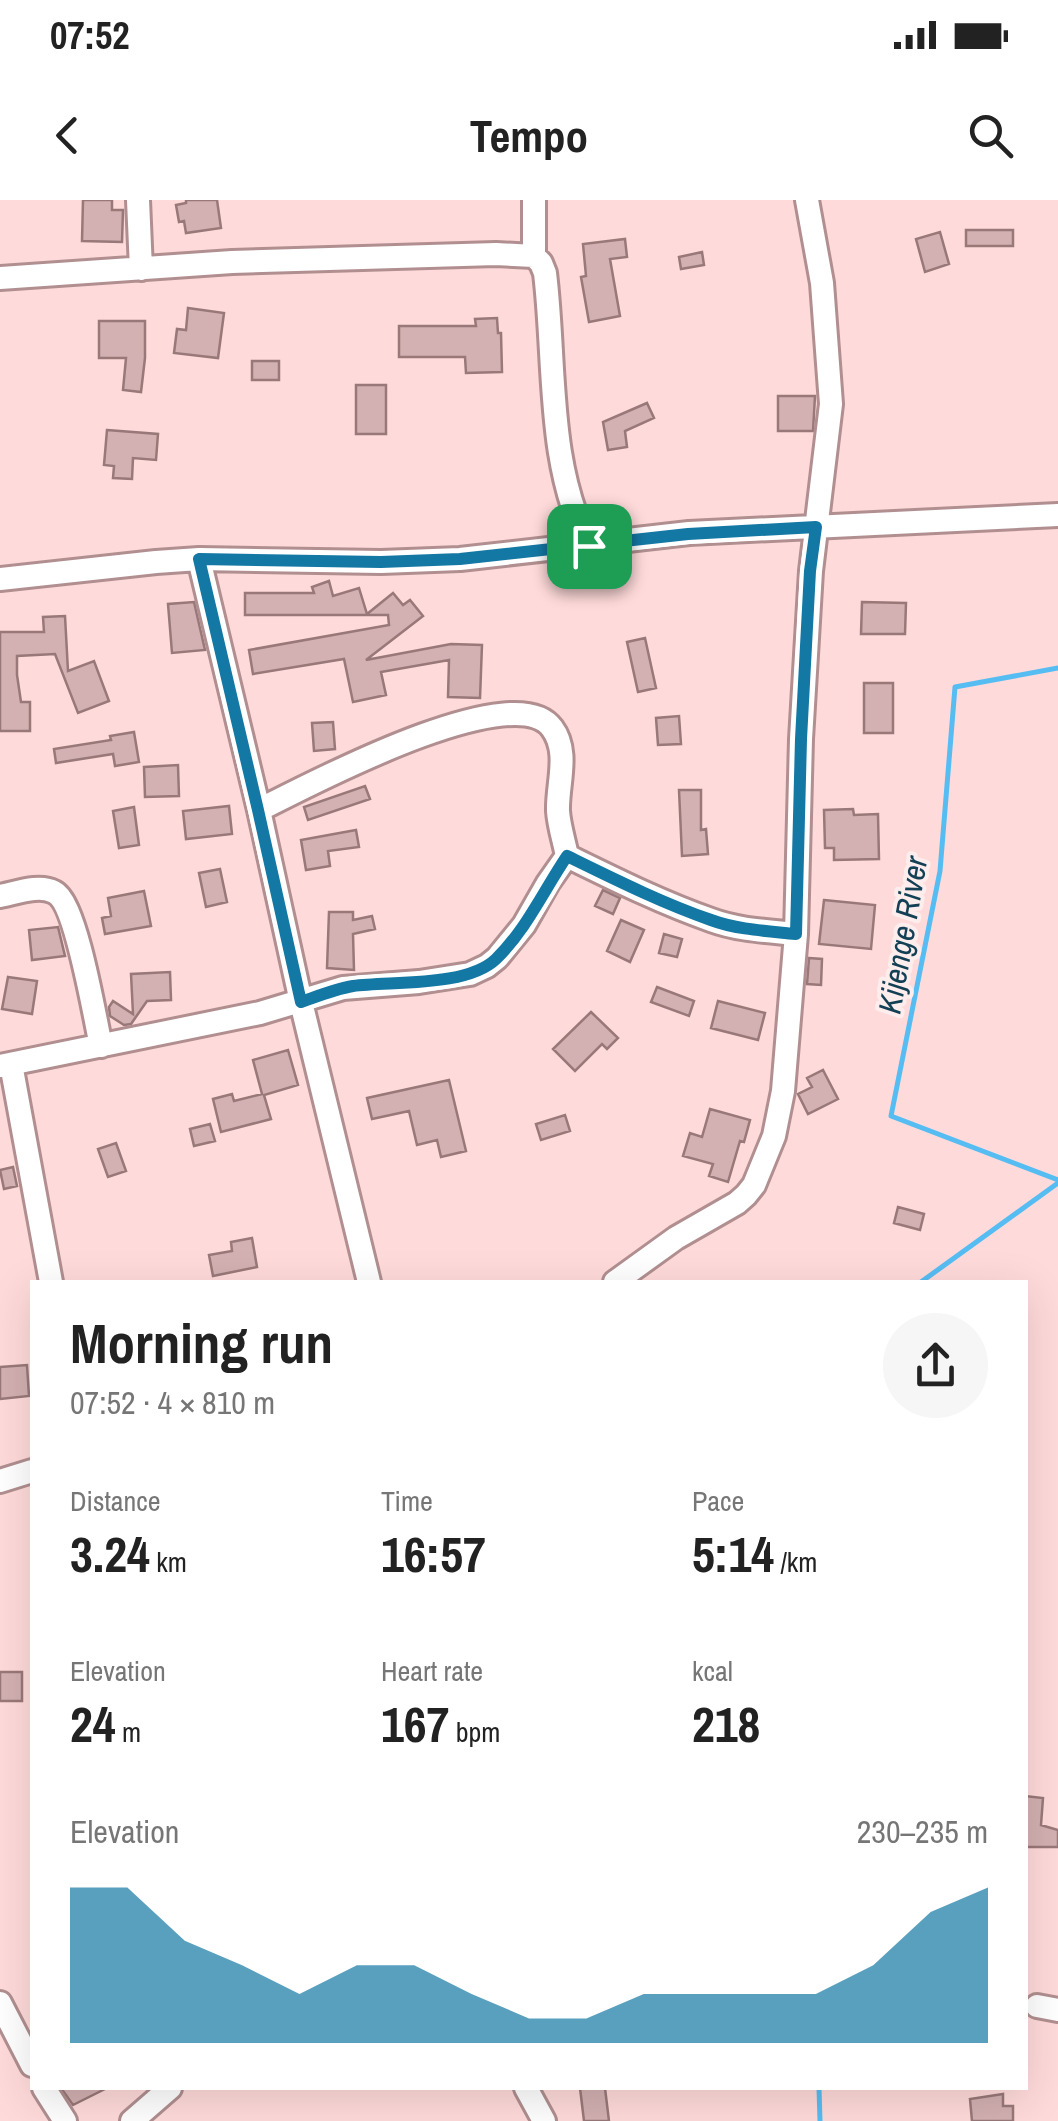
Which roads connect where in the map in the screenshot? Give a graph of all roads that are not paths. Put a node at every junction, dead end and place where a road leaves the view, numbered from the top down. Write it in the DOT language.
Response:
graph roads {
  1 [pos="138,200"];
  2 [pos="534,200"];
  3 [pos="807,200"];
  4 [pos="534,256"];
  5 [pos="141,270"];
  6 [pos="0,278"];
  7 [pos="1058,515"];
  8 [pos="816,527"];
  9 [pos="589,546"];
  10 [pos="199,559"];
  11 [pos="0,579"];
  12 [pos="258,810"];
  13 [pos="567,856"];
  14 [pos="0,896"];
  15 [pos="796,934"];
  16 [pos="301,1002"];
  17 [pos="101,1046"];
  18 [pos="6,1065"];
  19 [pos="51,1280"];
  20 [pos="369,1280"];
  21 [pos="618,1280"];
  22 [pos="30,1473"];
  23 [pos="0,1481"];
  24 [pos="0,2003"];
  25 [pos="30,2061"];
  26 [pos="45,2090"];
  27 [pos="168,2090"];
  28 [pos="527,2090"];
  29 [pos="65,2121"];
  30 [pos="132,2121"];
  31 [pos="544,2121"];
  1 -- 5 [label="street"];
  2 -- 4 [label="street"];
  3 -- 8 [label="street"];
  4 -- 5 [label="street"];
  4 -- 9 [label="street"];
  5 -- 6 [label="street"];
  7 -- 8 [label="street"];
  8 -- 9 [label="street"];
  8 -- 15 [label="street"];
  9 -- 10 [label="street"];
  10 -- 11 [label="street"];
  10 -- 12 [label="street"];
  12 -- 13 [label="street"];
  12 -- 16 [label="street"];
  13 -- 15 [label="street"];
  13 -- 16 [label="street"];
  14 -- 17 [label="street"];
  15 -- 21 [label="street"];
  16 -- 17 [label="street"];
  16 -- 20 [label="street"];
  17 -- 18 [label="street"];
  18 -- 19 [label="street"];
  22 -- 23 [label="street"];
  24 -- 25 [label="street"];
  26 -- 29 [label="street"];
  27 -- 30 [label="street"];
  28 -- 31 [label="street"];
}
